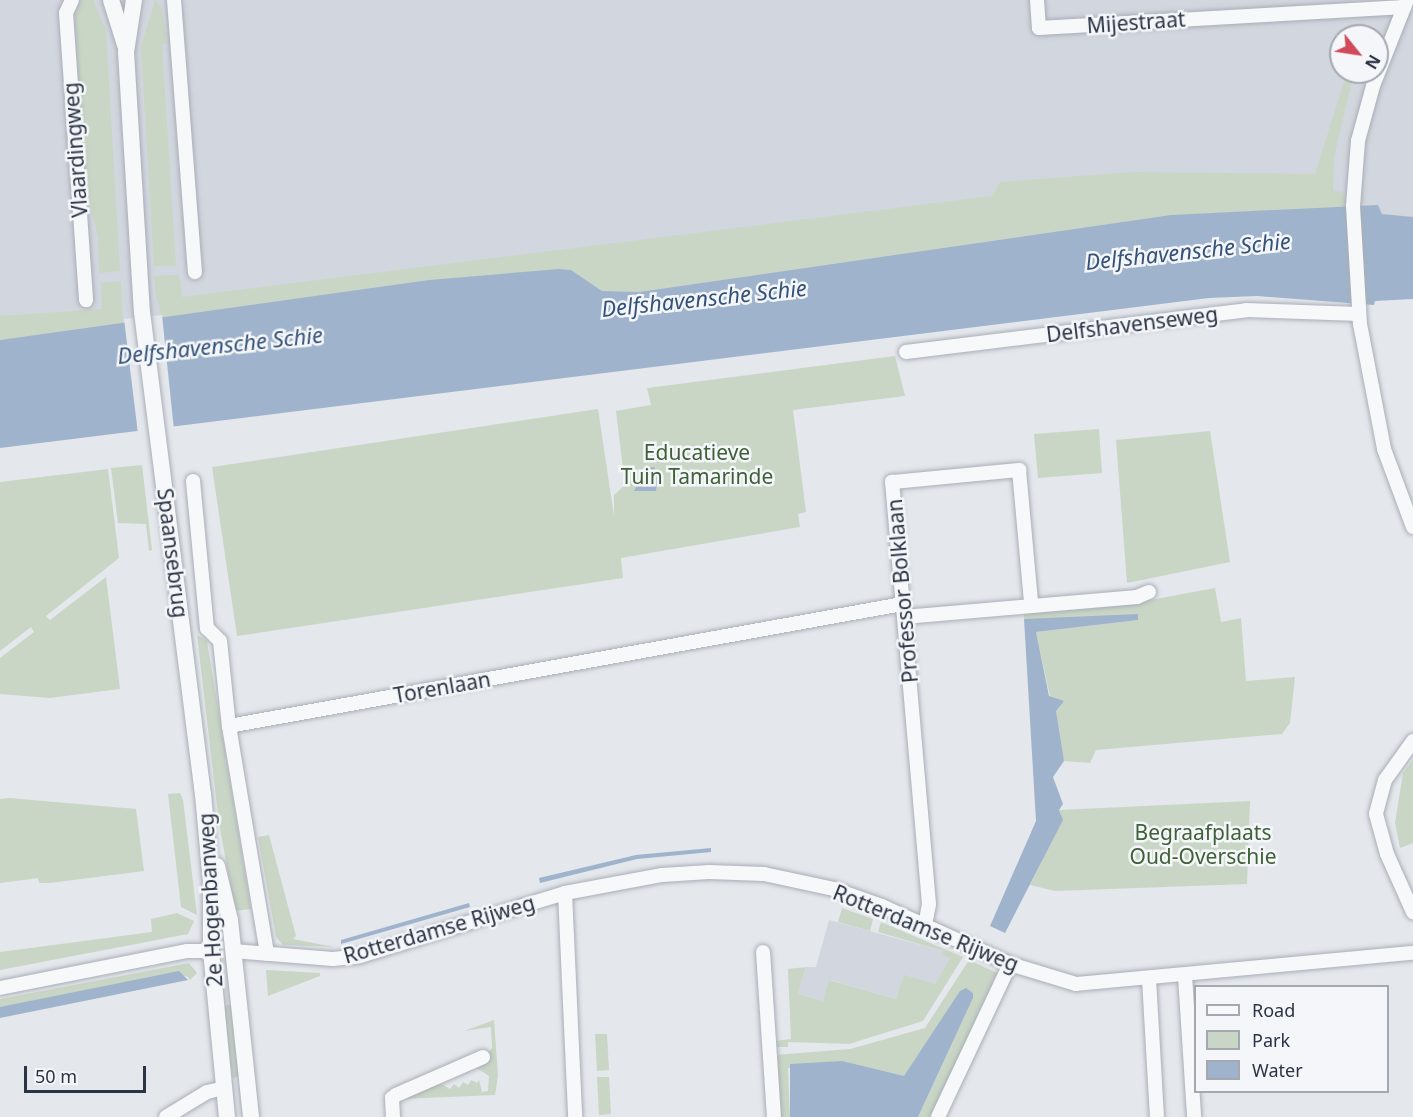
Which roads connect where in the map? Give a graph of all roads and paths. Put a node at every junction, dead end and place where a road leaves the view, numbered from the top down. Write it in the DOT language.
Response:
graph roads {
  1 [pos="72,0"];
  2 [pos="111,0"];
  3 [pos="134,0"];
  4 [pos="174,0"];
  5 [pos="1037,0"];
  6 [pos="1406,3"];
  7 [pos="1284,6"];
  8 [pos="126,52"];
  9 [pos="195,272"];
  10 [pos="87,300"];
  11 [pos="1359,310"];
  12 [pos="906,352"];
  13 [pos="194,481"];
  14 [pos="1413,527"];
  15 [pos="1149,592"];
  16 [pos="1031,603"];
  17 [pos="903,611"];
  18 [pos="229,726"];
  19 [pos="1413,741"];
  20 [pos="203,794"];
  21 [pos="565,893"];
  22 [pos="1413,908"];
  23 [pos="925,925"];
  24 [pos="211,951"];
  25 [pos="233,951"];
  26 [pos="764,952"];
  27 [pos="1413,953"];
  28 [pos="267,954"];
  29 [pos="1010,964"];
  30 [pos="1185,976"];
  31 [pos="1149,979"];
  32 [pos="0,988"];
  33 [pos="483,1057"];
  34 [pos="248,1086"];
  35 [pos="225,1088"];
  36 [pos="165,1117"];
  37 [pos="227,1117"];
  38 [pos="251,1117"];
  39 [pos="393,1117"];
  40 [pos="575,1117"];
  41 [pos="774,1117"];
  42 [pos="938,1117"];
  43 [pos="1157,1117"];
  44 [pos="1194,1117"];
  1 -- 10 [label="street, Vlaardingweg"];
  2 -- 8 [label="street"];
  3 -- 8 [label="street"];
  4 -- 9 [label="street"];
  5 -- 7 [label="street, Mijestraat"];
  6 -- 7 [label="street, Mijestraat"];
  6 -- 11 [label="street"];
  8 -- 20 [label="street, Spaansebrug"];
  11 -- 12 [label="street, Delfshavenseweg"];
  11 -- 14 [label="street"];
  13 -- 18 [label="street"];
  15 -- 16 [label="street, Torenlaan"];
  16 -- 17 [label="street, Torenlaan"];
  16 -- 17 [label="street, Professor Bolklaan"];
  17 -- 18 [label="street, Torenlaan"];
  17 -- 23 [label="street, Professor Bolklaan"];
  18 -- 28 [label="street, 2e Hogenbanweg"];
  19 -- 22 [label="street"];
  20 -- 24 [label="street, 2e Hogenbanweg"];
  20 -- 25 [label="street, 2e Hogenbanweg"];
  21 -- 23 [label="street, Rotterdamse Rijweg"];
  21 -- 28 [label="street, Rotterdamse Rijweg"];
  21 -- 40 [label="street"];
  23 -- 29 [label="street, Rotterdamse Rijweg"];
  24 -- 25 [label="street"];
  24 -- 32 [label="street"];
  24 -- 35 [label="street, 2e Hogenbanweg"];
  25 -- 28 [label="street, Rotterdamse Rijweg"];
  25 -- 34 [label="street, 2e Hogenbanweg"];
  26 -- 41 [label="street"];
  27 -- 30 [label="street, Rotterdamse Rijweg"];
  29 -- 31 [label="street, Rotterdamse Rijweg"];
  29 -- 42 [label="street"];
  30 -- 31 [label="street, Rotterdamse Rijweg"];
  30 -- 44 [label="street"];
  31 -- 43 [label="street"];
  33 -- 39 [label="street"];
  34 -- 35 [label="street"];
  34 -- 38 [label="street, 2e Hogenbanweg"];
  35 -- 36 [label="street"];
  35 -- 37 [label="street, 2e Hogenbanweg"];
}
